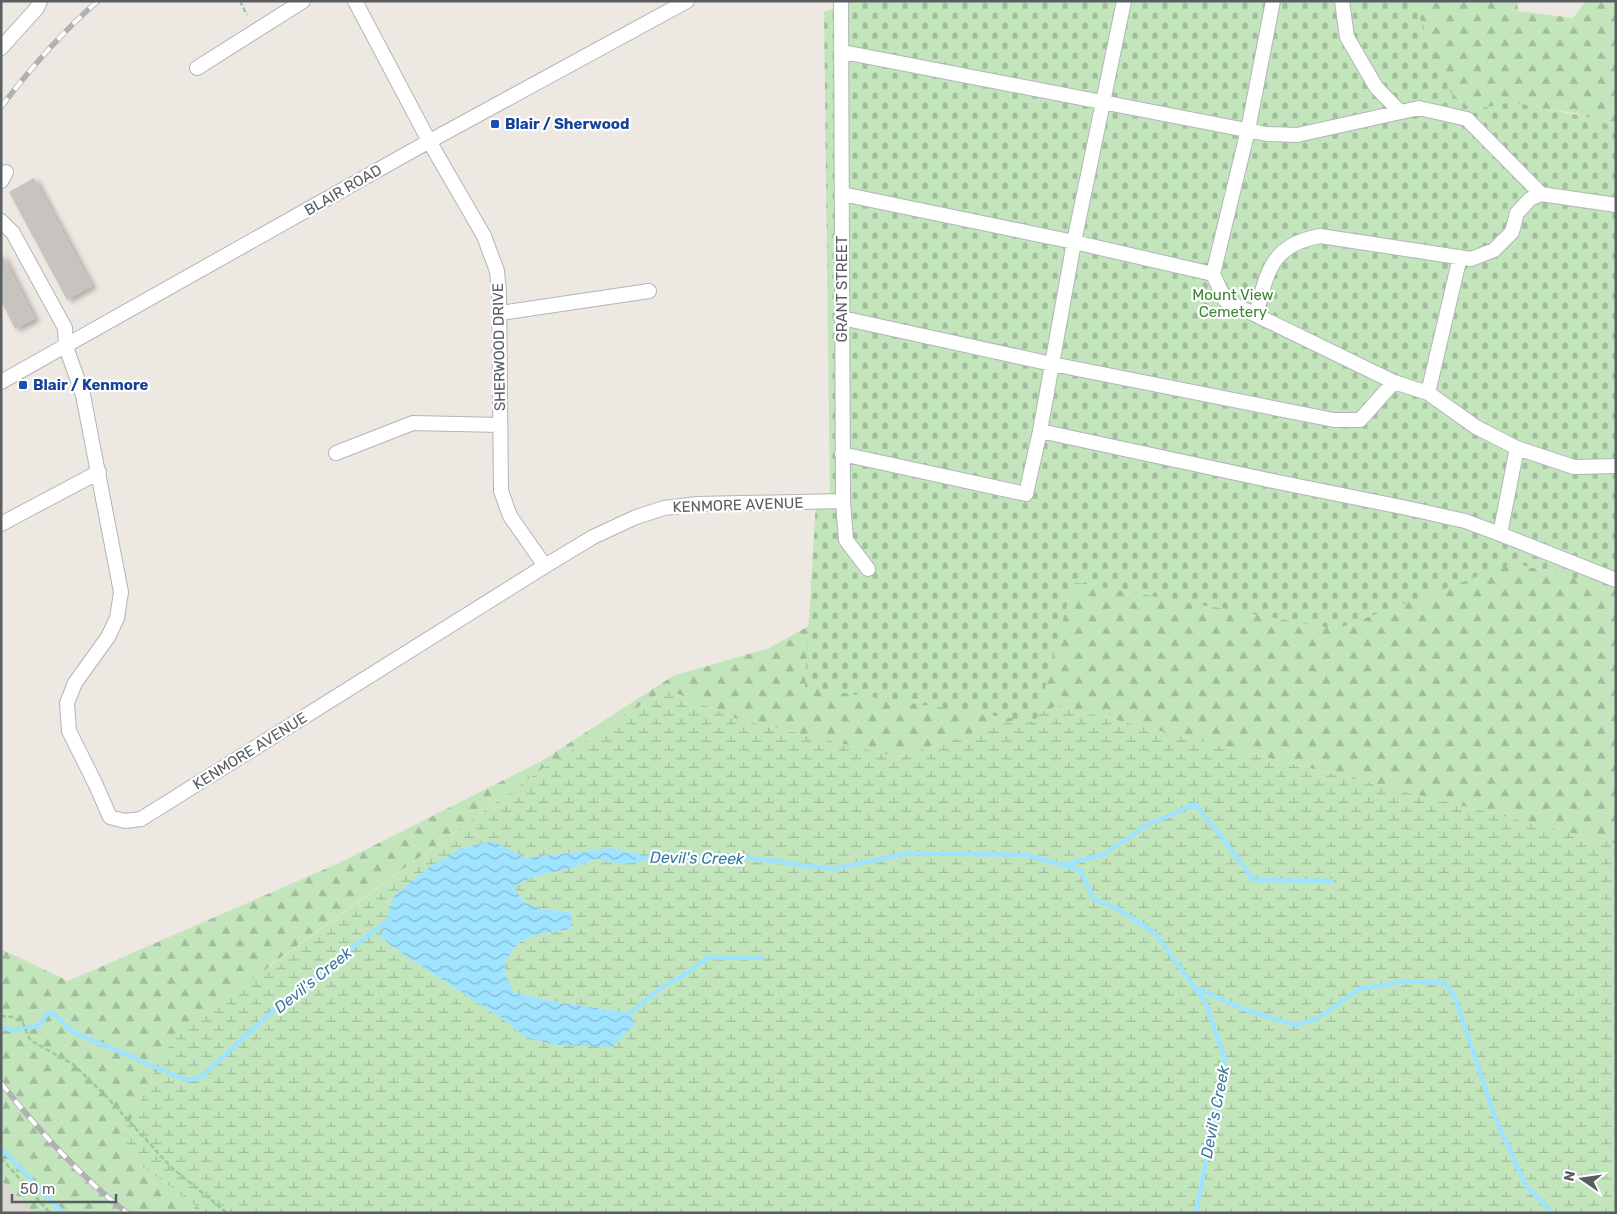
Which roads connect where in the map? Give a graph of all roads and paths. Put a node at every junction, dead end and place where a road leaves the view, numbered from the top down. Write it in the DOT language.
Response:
graph roads {
  1 [pos="40,1"];
  2 [pos="240,1"];
  3 [pos="303,1"];
  4 [pos="355,1"];
  5 [pos="687,1"];
  6 [pos="841,1"];
  7 [pos="1124,1"];
  8 [pos="1342,1"];
  9 [pos="1271,2"];
  10 [pos="247,15"];
  11 [pos="1,48"];
  12 [pos="843,52"];
  13 [pos="197,68"];
  14 [pos="1103,102"];
  15 [pos="1400,112"];
  16 [pos="1248,130"];
  17 [pos="429,141"];
  18 [pos="842,194"];
  19 [pos="1541,194"];
  20 [pos="1616,205"];
  21 [pos="1,221"];
  22 [pos="1074,242"];
  23 [pos="1460,257"];
  24 [pos="1213,274"];
  25 [pos="649,291"];
  26 [pos="500,314"];
  27 [pos="1256,316"];
  28 [pos="842,318"];
  29 [pos="66,347"];
  30 [pos="1052,364"];
  31 [pos="1,382"];
  32 [pos="1394,382"];
  33 [pos="1428,393"];
  34 [pos="500,424"];
  35 [pos="1040,431"];
  36 [pos="1517,448"];
  37 [pos="336,453"];
  38 [pos="842,454"];
  39 [pos="1616,466"];
  40 [pos="99,472"];
  41 [pos="843,501"];
  42 [pos="1,524"];
  43 [pos="1500,534"];
  44 [pos="545,566"];
  45 [pos="868,569"];
  46 [pos="1616,580"];
  47 [pos="1,1016"];
  48 [pos="1,1158"];
  49 [pos="50,1213"];
  50 [pos="226,1213"];
  1 -- 11 [label="street"];
  2 -- 10 [label="path"];
  3 -- 13 [label="street"];
  4 -- 17 [label="street, SHERWOOD DRIVE"];
  5 -- 17 [label="street, BLAIR ROAD"];
  6 -- 12 [label="street, GRANT STREET"];
  7 -- 14 [label="street"];
  8 -- 15 [label="street"];
  9 -- 16 [label="street"];
  12 -- 14 [label="street"];
  12 -- 18 [label="street, GRANT STREET"];
  14 -- 16 [label="street"];
  14 -- 22 [label="street"];
  15 -- 16 [label="street"];
  15 -- 19 [label="street"];
  16 -- 24 [label="street"];
  17 -- 26 [label="street, SHERWOOD DRIVE"];
  17 -- 29 [label="street, BLAIR ROAD"];
  18 -- 22 [label="street"];
  18 -- 28 [label="street, GRANT STREET"];
  19 -- 20 [label="street"];
  19 -- 23 [label="street"];
  21 -- 29 [label="street, KENMORE AVENUE"];
  22 -- 24 [label="street"];
  22 -- 30 [label="street"];
  23 -- 27 [label="street"];
  23 -- 33 [label="street"];
  24 -- 27 [label="street"];
  25 -- 26 [label="street"];
  26 -- 34 [label="street, SHERWOOD DRIVE"];
  27 -- 32 [label="street"];
  28 -- 30 [label="street"];
  28 -- 38 [label="street, GRANT STREET"];
  29 -- 31 [label="street, BLAIR ROAD"];
  29 -- 40 [label="street, KENMORE AVENUE"];
  30 -- 32 [label="street"];
  30 -- 35 [label="street"];
  32 -- 33 [label="street"];
  33 -- 36 [label="street"];
  34 -- 37 [label="street"];
  34 -- 44 [label="street, SHERWOOD DRIVE"];
  35 -- 38 [label="street"];
  35 -- 43 [label="street"];
  36 -- 39 [label="street"];
  36 -- 43 [label="street"];
  38 -- 41 [label="street, GRANT STREET"];
  40 -- 42 [label="street"];
  40 -- 44 [label="street, KENMORE AVENUE"];
  41 -- 44 [label="street, KENMORE AVENUE"];
  41 -- 45 [label="street, GRANT STREET"];
  43 -- 46 [label="street"];
  47 -- 50 [label="path"];
  48 -- 49 [label="path"];
}
